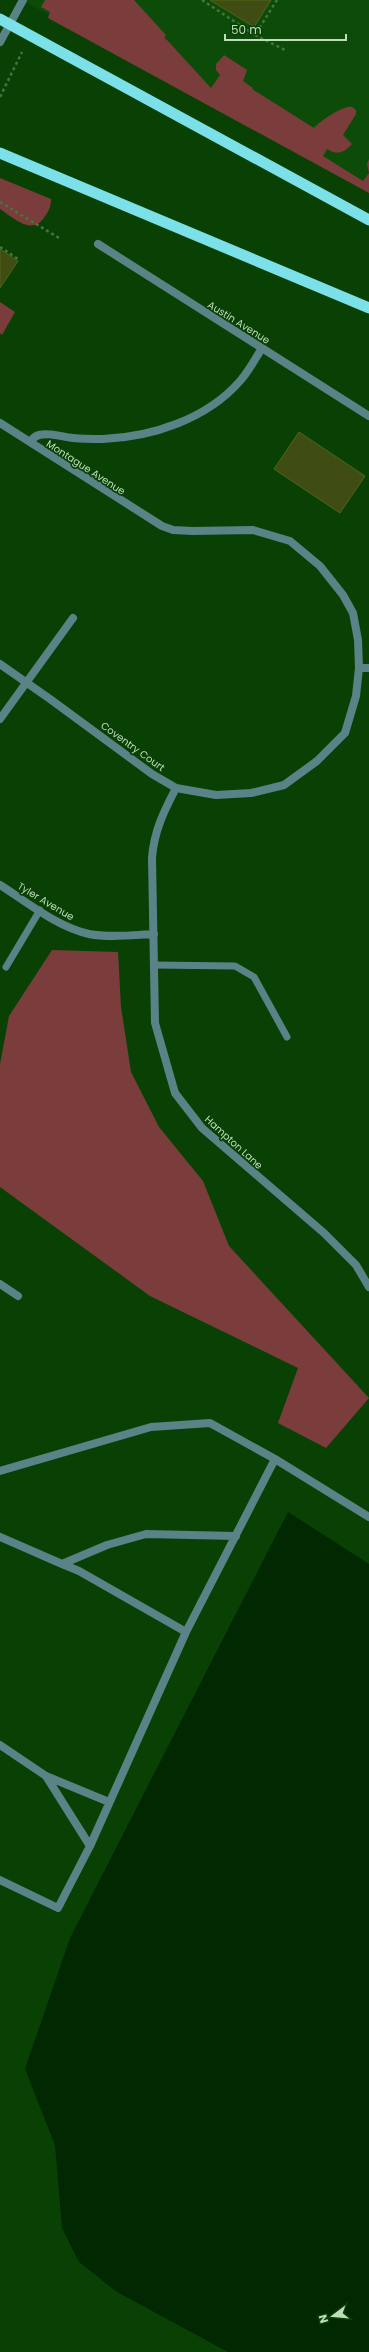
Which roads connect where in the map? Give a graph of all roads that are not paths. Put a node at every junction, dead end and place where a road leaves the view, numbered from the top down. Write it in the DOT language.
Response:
graph roads {
  1 [pos="23,0"];
  2 [pos="0,19"];
  3 [pos="10,24"];
  4 [pos="0,42"];
  5 [pos="0,153"];
  6 [pos="369,220"];
  7 [pos="98,244"];
  8 [pos="369,308"];
  9 [pos="262,348"];
  10 [pos="369,416"];
  11 [pos="0,423"];
  12 [pos="30,442"];
  13 [pos="162,526"];
  14 [pos="73,618"];
  15 [pos="0,664"];
  16 [pos="359,668"];
  17 [pos="369,668"];
  18 [pos="26,681"];
  19 [pos="0,719"];
  20 [pos="176,788"];
  21 [pos="0,885"];
  22 [pos="40,910"];
  23 [pos="154,934"];
  24 [pos="154,965"];
  25 [pos="6,967"];
  26 [pos="287,1037"];
  27 [pos="0,1284"];
  28 [pos="369,1287"];
  29 [pos="18,1296"];
  30 [pos="275,1458"];
  31 [pos="0,1471"];
  32 [pos="369,1517"];
  33 [pos="236,1536"];
  34 [pos="0,1537"];
  35 [pos="62,1564"];
  36 [pos="186,1632"];
  37 [pos="0,1745"];
  38 [pos="46,1776"];
  39 [pos="109,1802"];
  40 [pos="90,1846"];
  41 [pos="0,1880"];
  1 -- 3 [label="street"];
  2 -- 3 [label="highway"];
  3 -- 4 [label="street"];
  3 -- 6 [label="highway"];
  5 -- 8 [label="highway"];
  7 -- 9 [label="street, Austin Avenue"];
  9 -- 10 [label="street, Austin Avenue"];
  9 -- 12 [label="street"];
  11 -- 12 [label="street, Montague Avenue"];
  12 -- 13 [label="street, Montague Avenue"];
  13 -- 16 [label="street, Coventry Court"];
  14 -- 18 [label="street"];
  15 -- 18 [label="street, Coventry Court"];
  16 -- 17 [label="street"];
  16 -- 20 [label="street, Coventry Court"];
  18 -- 19 [label="street"];
  18 -- 20 [label="street, Coventry Court"];
  20 -- 23 [label="street, Hampton Lane"];
  21 -- 22 [label="street, Tyler Avenue"];
  22 -- 23 [label="street, Tyler Avenue"];
  22 -- 25 [label="lane"];
  23 -- 24 [label="street, Hampton Lane"];
  24 -- 26 [label="lane"];
  24 -- 28 [label="street, Hampton Lane"];
  27 -- 29 [label="street"];
  30 -- 31 [label="street"];
  30 -- 32 [label="street"];
  30 -- 33 [label="street"];
  33 -- 35 [label="street"];
  33 -- 36 [label="street"];
  34 -- 35 [label="street"];
  35 -- 36 [label="street"];
  36 -- 39 [label="street"];
  37 -- 38 [label="street"];
  38 -- 39 [label="street"];
  38 -- 40 [label="street"];
  39 -- 40 [label="street"];
  40 -- 41 [label="street"];
}
